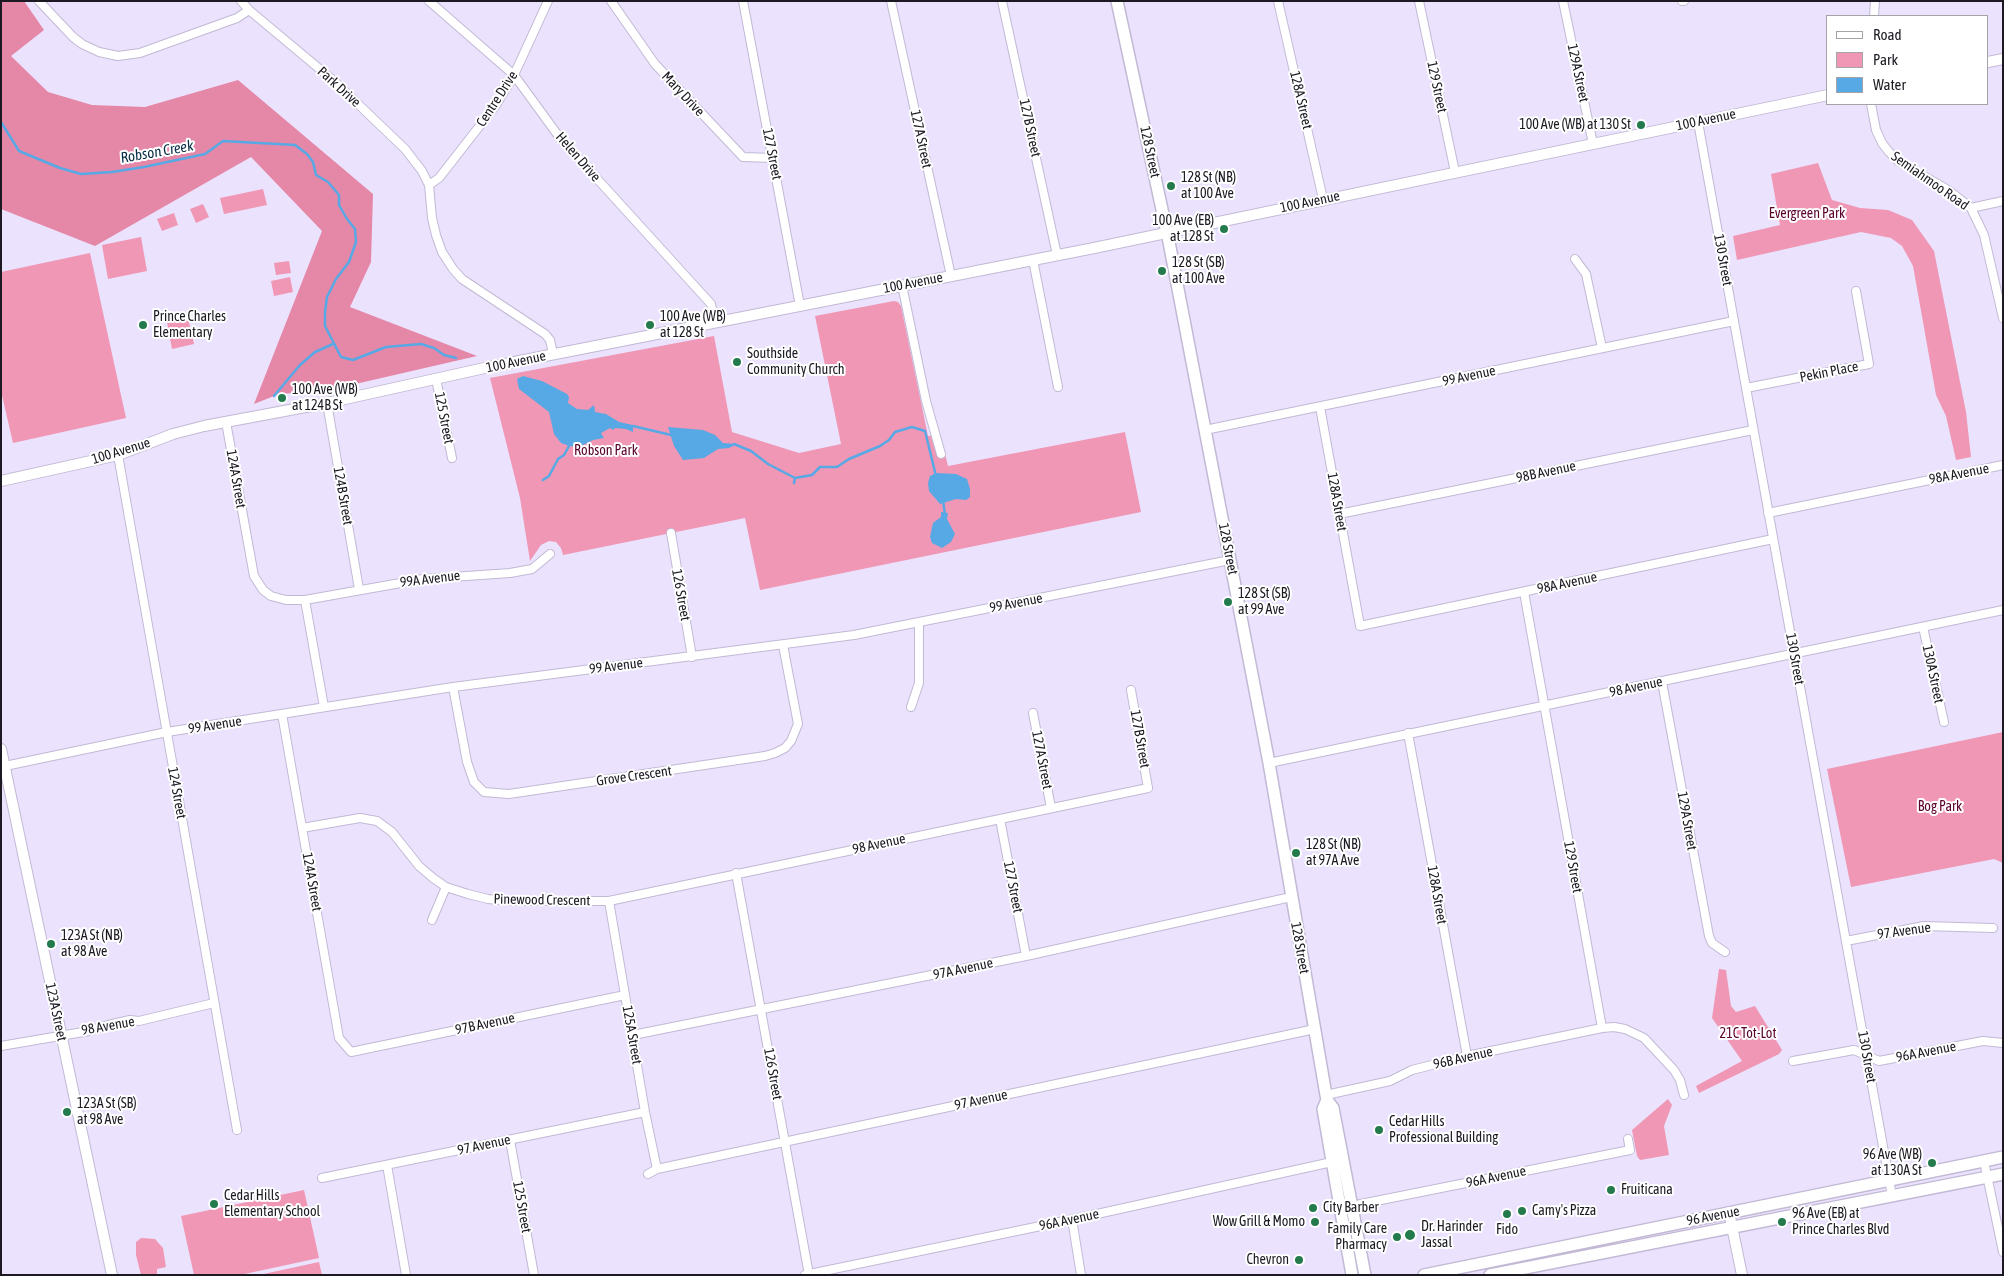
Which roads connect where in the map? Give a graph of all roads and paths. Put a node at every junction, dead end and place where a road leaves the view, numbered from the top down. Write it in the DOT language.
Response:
graph roads {
  1 [pos="39,1"];
  2 [pos="241,1"];
  3 [pos="429,1"];
  4 [pos="548,1"];
  5 [pos="611,1"];
  6 [pos="743,1"];
  7 [pos="890,1"];
  8 [pos="1002,1"];
  9 [pos="1117,1"];
  10 [pos="1278,1"];
  11 [pos="1419,1"];
  12 [pos="1562,1"];
  13 [pos="1875,1"];
  14 [pos="249,10"];
  15 [pos="1874,15"];
  16 [pos="2003,59"];
  17 [pos="1989,62"];
  18 [pos="514,75"];
  19 [pos="1826,95"];
  20 [pos="1871,105"];
  21 [pos="1698,122"];
  22 [pos="1593,144"];
  23 [pos="773,158"];
  24 [pos="1455,172"];
  25 [pos="429,184"];
  26 [pos="1323,199"];
  27 [pos="2003,201"];
  28 [pos="1971,208"];
  29 [pos="1167,232"];
  30 [pos="1057,255"];
  31 [pos="1575,259"];
  32 [pos="1033,260"];
  33 [pos="950,276"];
  34 [pos="902,285"];
  35 [pos="1856,292"];
  36 [pos="800,306"];
  37 [pos="2003,318"];
  38 [pos="1734,321"];
  39 [pos="715,323"];
  40 [pos="1602,348"];
  41 [pos="553,354"];
  42 [pos="436,379"];
  43 [pos="1058,387"];
  44 [pos="1746,388"];
  45 [pos="327,403"];
  46 [pos="1320,407"];
  47 [pos="226,422"];
  48 [pos="1205,430"];
  49 [pos="1753,430"];
  50 [pos="941,454"];
  51 [pos="118,455"];
  52 [pos="452,458"];
  53 [pos="2003,466"];
  54 [pos="1,481"];
  55 [pos="1768,513"];
  56 [pos="1339,514"];
  57 [pos="671,533"];
  58 [pos="1773,539"];
  59 [pos="550,554"];
  60 [pos="1230,560"];
  61 [pos="359,589"];
  62 [pos="1524,592"];
  63 [pos="305,600"];
  64 [pos="2003,610"];
  65 [pos="919,622"];
  66 [pos="1360,626"];
  67 [pos="1923,627"];
  68 [pos="784,645"];
  69 [pos="1794,654"];
  70 [pos="692,657"];
  71 [pos="1662,682"];
  72 [pos="453,686"];
  73 [pos="1131,690"];
  74 [pos="1545,706"];
  75 [pos="324,707"];
  76 [pos="911,707"];
  77 [pos="1032,713"];
  78 [pos="282,714"];
  79 [pos="1944,722"];
  80 [pos="166,732"];
  81 [pos="1408,734"];
  82 [pos="1,749"];
  83 [pos="1269,763"];
  84 [pos="3,766"];
  85 [pos="1148,788"];
  86 [pos="1051,808"];
  87 [pos="1000,819"];
  88 [pos="302,828"];
  89 [pos="736,873"];
  90 [pos="446,887"];
  91 [pos="1291,897"];
  92 [pos="609,901"];
  93 [pos="432,920"];
  94 [pos="1993,928"];
  95 [pos="1846,941"];
  96 [pos="1725,952"];
  97 [pos="1026,956"];
  98 [pos="625,995"];
  99 [pos="214,1003"];
  100 [pos="761,1010"];
  101 [pos="1602,1028"];
  102 [pos="1316,1030"];
  103 [pos="60,1035"];
  104 [pos="633,1035"];
  105 [pos="2003,1043"];
  106 [pos="1,1046"];
  107 [pos="347,1048"];
  108 [pos="1866,1055"];
  109 [pos="1467,1056"];
  110 [pos="1793,1061"];
  111 [pos="1684,1095"];
  112 [pos="1326,1097"];
  113 [pos="645,1112"];
  114 [pos="238,1130"];
  115 [pos="1628,1139"];
  116 [pos="510,1140"];
  117 [pos="785,1142"];
  118 [pos="2003,1157"];
  119 [pos="1984,1161"];
  120 [pos="1332,1162"];
  121 [pos="387,1165"];
  122 [pos="657,1169"];
  123 [pos="648,1174"];
  124 [pos="2003,1174"];
  125 [pos="1987,1177"];
  126 [pos="322,1178"];
  127 [pos="1889,1180"];
  128 [pos="1892,1196"];
  129 [pos="1351,1206"];
  130 [pos="1729,1212"];
  131 [pos="1072,1220"];
  132 [pos="1732,1227"];
  133 [pos="1594,1240"];
  134 [pos="1552,1249"];
  135 [pos="2003,1252"];
  136 [pos="1578,1257"];
  137 [pos="1528,1267"];
  138 [pos="807,1274"];
  139 [pos="112,1275"];
  140 [pos="406,1275"];
  141 [pos="534,1275"];
  142 [pos="1081,1275"];
  143 [pos="1352,1275"];
  144 [pos="1365,1275"];
  145 [pos="1424,1275"];
  146 [pos="1490,1275"];
  147 [pos="1742,1275"];
  1 -- 14 [label="street"];
  2 -- 14 [label="street, Park Drive"];
  3 -- 18 [label="street, Helen Drive"];
  4 -- 18 [label="street, Centre Drive"];
  5 -- 23 [label="street, Mary Drive"];
  6 -- 23 [label="street, 127 Street"];
  7 -- 33 [label="street, 127A Street"];
  8 -- 30 [label="street, 127B Street"];
  9 -- 29 [label="main road, 128 Street"];
  10 -- 26 [label="street, 128A Street"];
  11 -- 24 [label="street, 129 Street"];
  12 -- 22 [label="street, 129A Street"];
  13 -- 15 [label="street"];
  14 -- 25 [label="street, Park Drive"];
  16 -- 17 [label="street"];
  18 -- 25 [label="street, Centre Drive"];
  18 -- 39 [label="street, Helen Drive"];
  19 -- 21 [label="street, 100 Avenue"];
  20 -- 28 [label="street, Semiahmoo Road"];
  21 -- 22 [label="street, 100 Avenue"];
  21 -- 38 [label="street, 130 Street"];
  22 -- 24 [label="street, 100 Avenue"];
  23 -- 36 [label="street, 127 Street"];
  24 -- 26 [label="street, 100 Avenue"];
  25 -- 41 [label="street, Park Drive"];
  26 -- 29 [label="street, 100 Avenue"];
  27 -- 28 [label="street"];
  28 -- 37 [label="street, Semiahmoo Road"];
  29 -- 30 [label="street, 100 Avenue"];
  29 -- 48 [label="main road, 128 Street"];
  30 -- 32 [label="street, 100 Avenue"];
  31 -- 40 [label="street"];
  32 -- 33 [label="street, 100 Avenue"];
  32 -- 43 [label="street"];
  33 -- 34 [label="street, 100 Avenue"];
  34 -- 36 [label="street, 100 Avenue"];
  34 -- 50 [label="street"];
  35 -- 44 [label="street, Pekin Place"];
  36 -- 39 [label="street, 100 Avenue"];
  38 -- 40 [label="street, 99 Avenue"];
  38 -- 44 [label="street, 130 Street"];
  39 -- 41 [label="street, 100 Avenue"];
  40 -- 46 [label="street, 99 Avenue"];
  41 -- 42 [label="street, 100 Avenue"];
  42 -- 45 [label="street, 100 Avenue"];
  42 -- 52 [label="street, 125 Street"];
  44 -- 49 [label="street, 130 Street"];
  45 -- 47 [label="street, 100 Avenue"];
  45 -- 61 [label="street, 124B Street"];
  46 -- 48 [label="street, 99 Avenue"];
  46 -- 56 [label="street, 128A Street"];
  47 -- 51 [label="street, 100 Avenue"];
  47 -- 63 [label="street, 124A Street"];
  48 -- 60 [label="main road, 128 Street"];
  49 -- 55 [label="street, 130 Street"];
  49 -- 56 [label="street, 98B Avenue"];
  51 -- 54 [label="street, 100 Avenue"];
  51 -- 80 [label="street, 124 Street"];
  53 -- 55 [label="street, 98A Avenue"];
  55 -- 58 [label="street, 130 Street"];
  56 -- 66 [label="street, 128A Street"];
  57 -- 70 [label="street, 126 Street"];
  58 -- 62 [label="street, 98A Avenue"];
  58 -- 69 [label="street, 130 Street"];
  59 -- 61 [label="street, 99A Avenue"];
  60 -- 65 [label="street, 99 Avenue"];
  60 -- 83 [label="main road, 128 Street"];
  61 -- 63 [label="street, 99A Avenue"];
  62 -- 66 [label="street, 98A Avenue"];
  62 -- 74 [label="street, 129 Street"];
  63 -- 75 [label="street"];
  64 -- 67 [label="street, 98 Avenue"];
  65 -- 68 [label="street, 99 Avenue"];
  65 -- 76 [label="street"];
  67 -- 69 [label="street, 98 Avenue"];
  67 -- 79 [label="street, 130A Street"];
  68 -- 70 [label="street, 99 Avenue"];
  68 -- 72 [label="street, Grove Crescent"];
  69 -- 71 [label="street, 98 Avenue"];
  69 -- 95 [label="street, 130 Street"];
  70 -- 72 [label="street, 99 Avenue"];
  71 -- 74 [label="street, 98 Avenue"];
  71 -- 96 [label="street, 129A Street"];
  72 -- 75 [label="street, 99 Avenue"];
  73 -- 85 [label="street, 127B Street"];
  74 -- 81 [label="street, 98 Avenue"];
  74 -- 101 [label="street, 129 Street"];
  75 -- 78 [label="street, 99 Avenue"];
  77 -- 86 [label="street, 127A Street"];
  78 -- 80 [label="street, 99 Avenue"];
  78 -- 88 [label="street, 124A Street"];
  80 -- 84 [label="street, 99 Avenue"];
  80 -- 99 [label="street, 124 Street"];
  81 -- 83 [label="street, 98 Avenue"];
  81 -- 109 [label="street, 128A Street"];
  82 -- 84 [label="street, 123A Street"];
  83 -- 91 [label="main road, 128 Street"];
  84 -- 103 [label="street, 123A Street"];
  85 -- 86 [label="street, 98 Avenue"];
  86 -- 87 [label="street, 98 Avenue"];
  87 -- 89 [label="street, 98 Avenue"];
  87 -- 97 [label="street, 127 Street"];
  88 -- 90 [label="street, Pinewood Crescent"];
  88 -- 107 [label="street, 124A Street"];
  89 -- 92 [label="street, 98 Avenue"];
  89 -- 100 [label="street, 126 Street"];
  90 -- 92 [label="street, Pinewood Crescent"];
  90 -- 93 [label="street"];
  91 -- 97 [label="street, 97A Avenue"];
  91 -- 102 [label="main road, 128 Street"];
  92 -- 98 [label="street, 125A Street"];
  94 -- 95 [label="street, 97 Avenue"];
  95 -- 108 [label="street, 130 Street"];
  97 -- 100 [label="street, 97A Avenue"];
  98 -- 104 [label="street, 125A Street"];
  98 -- 107 [label="street, 97B Avenue"];
  99 -- 103 [label="street, 98 Avenue"];
  99 -- 114 [label="street, 124 Street"];
  100 -- 104 [label="street, 97A Avenue"];
  100 -- 117 [label="street, 126 Street"];
  101 -- 109 [label="street, 96B Avenue"];
  101 -- 111 [label="street"];
  102 -- 112 [label="main road, 128 Street"];
  102 -- 117 [label="street, 97 Avenue"];
  103 -- 106 [label="street, 98 Avenue"];
  103 -- 139 [label="street, 123A Street"];
  104 -- 113 [label="street, 125A Street"];
  105 -- 108 [label="street, 96A Avenue"];
  108 -- 110 [label="street, 96A Avenue"];
  108 -- 127 [label="street, 130 Street"];
  109 -- 112 [label="street, 96B Avenue"];
  112 -- 120 [label="main road, 128 Street"];
  112 -- 129 [label="main road, 128 Street"];
  113 -- 116 [label="street, 97 Avenue"];
  113 -- 122 [label="street, 125A Street"];
  115 -- 129 [label="street, 96A Avenue"];
  116 -- 121 [label="street, 97 Avenue"];
  116 -- 141 [label="street, 125 Street"];
  117 -- 122 [label="street, 97 Avenue"];
  117 -- 138 [label="street, 126 Street"];
  118 -- 119 [label="main road, 96 Avenue"];
  119 -- 125 [label="street"];
  119 -- 127 [label="main road, 96 Avenue"];
  120 -- 131 [label="street, 96A Avenue"];
  120 -- 143 [label="main road, 128 Street"];
  121 -- 126 [label="street, 97 Avenue"];
  121 -- 140 [label="street"];
  122 -- 123 [label="street, 97 Avenue"];
  124 -- 125 [label="main road, 96 Avenue"];
  125 -- 128 [label="main road, 96 Avenue"];
  125 -- 135 [label="street"];
  127 -- 128 [label="street, 130 Street"];
  127 -- 130 [label="main road, 96 Avenue"];
  128 -- 132 [label="main road, 96 Avenue"];
  129 -- 144 [label="main road, 128 Street"];
  130 -- 132 [label="street"];
  130 -- 133 [label="main road, 96 Avenue"];
  131 -- 138 [label="street, 96A Avenue"];
  131 -- 142 [label="street"];
  132 -- 136 [label="main road, 96 Avenue"];
  132 -- 147 [label="street"];
  133 -- 134 [label="main road, 96 Avenue"];
  133 -- 136 [label="main road"];
  134 -- 137 [label="main road"];
  134 -- 145 [label="main road, 96 Avenue"];
  136 -- 137 [label="main road, 96 Avenue"];
  137 -- 146 [label="main road, 96 Avenue"];
}
